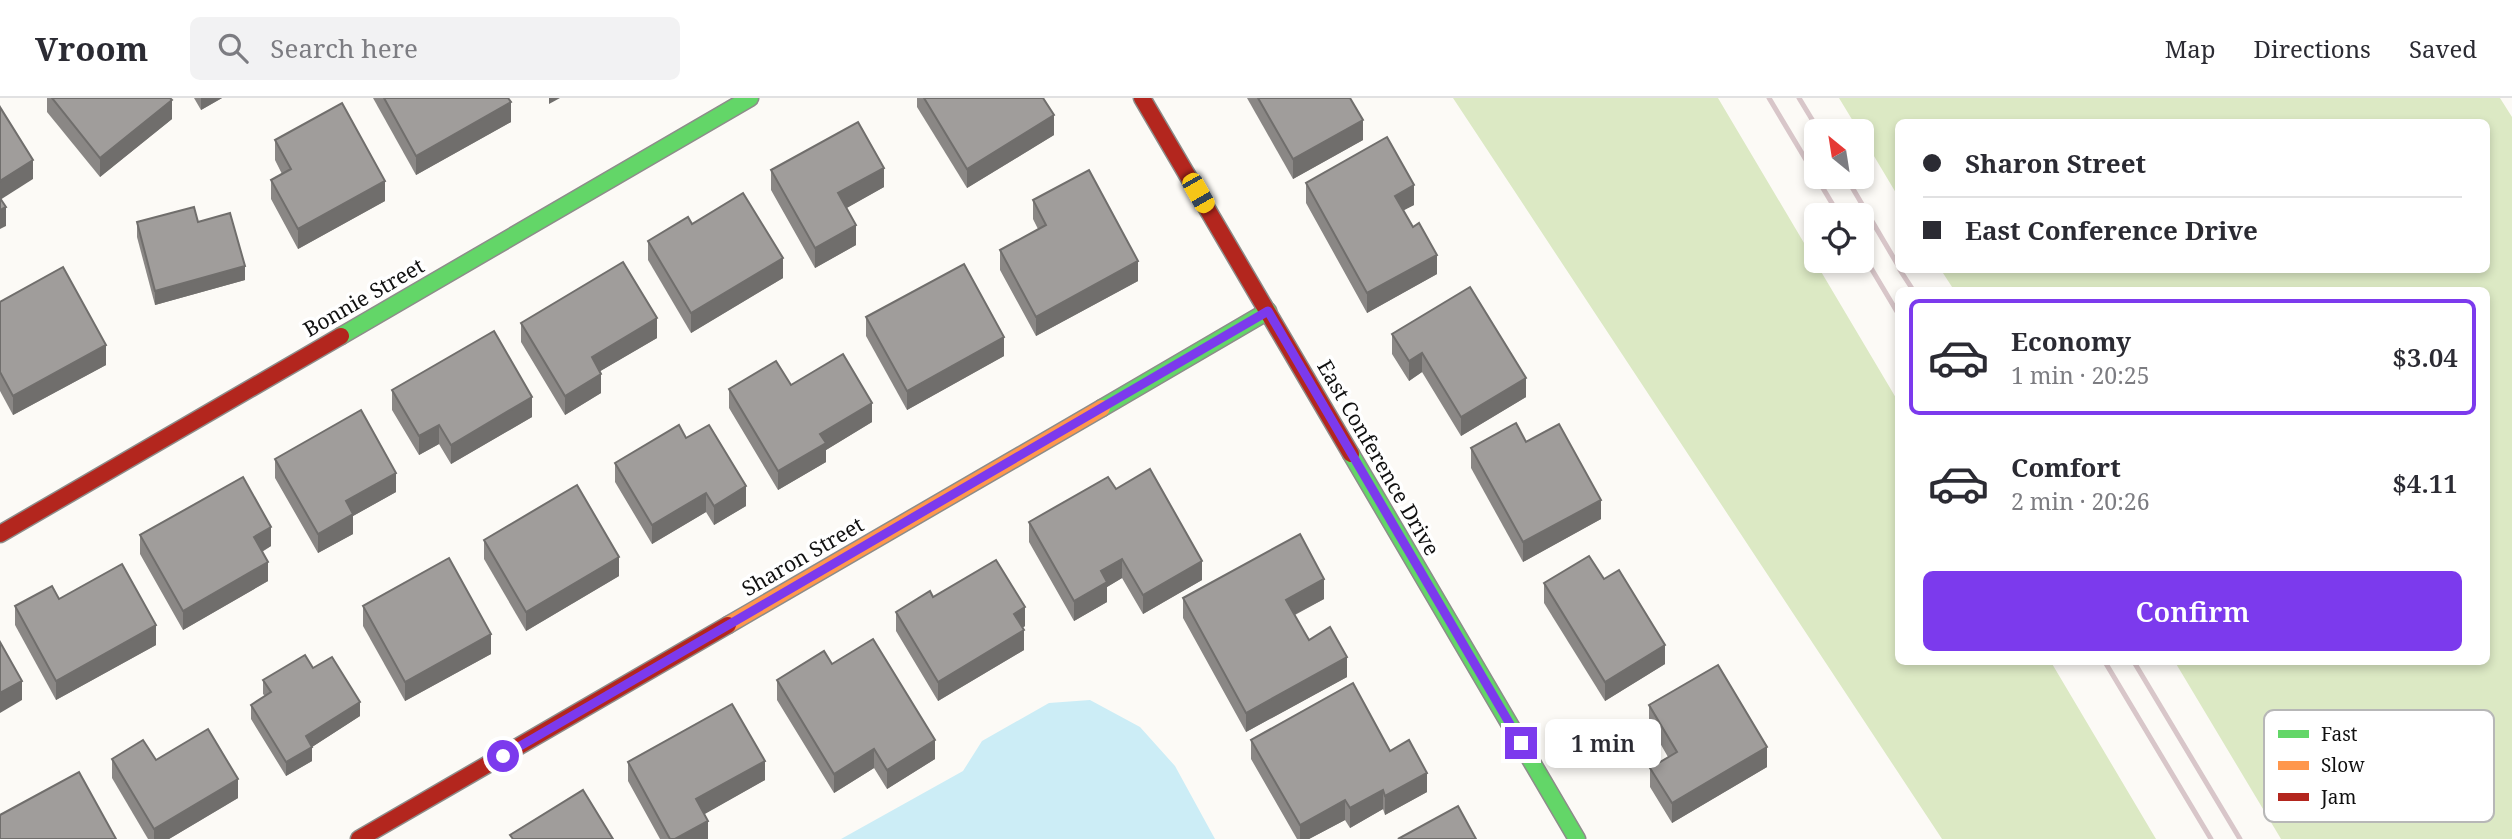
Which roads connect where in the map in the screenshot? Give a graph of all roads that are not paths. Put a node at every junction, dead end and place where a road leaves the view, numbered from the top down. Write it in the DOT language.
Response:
graph roads {
  1 [pos="750,98"];
  2 [pos="1142,98"];
  3 [pos="1268,311"];
  4 [pos="0,534"];
  5 [pos="359,839"];
  6 [pos="1577,839"];
  1 -- 4 [label="street, Bonnie Street"];
  2 -- 3 [label="street, East Conference Drive"];
  3 -- 5 [label="street, Sharon Street"];
  3 -- 6 [label="street, East Conference Drive"];
}
